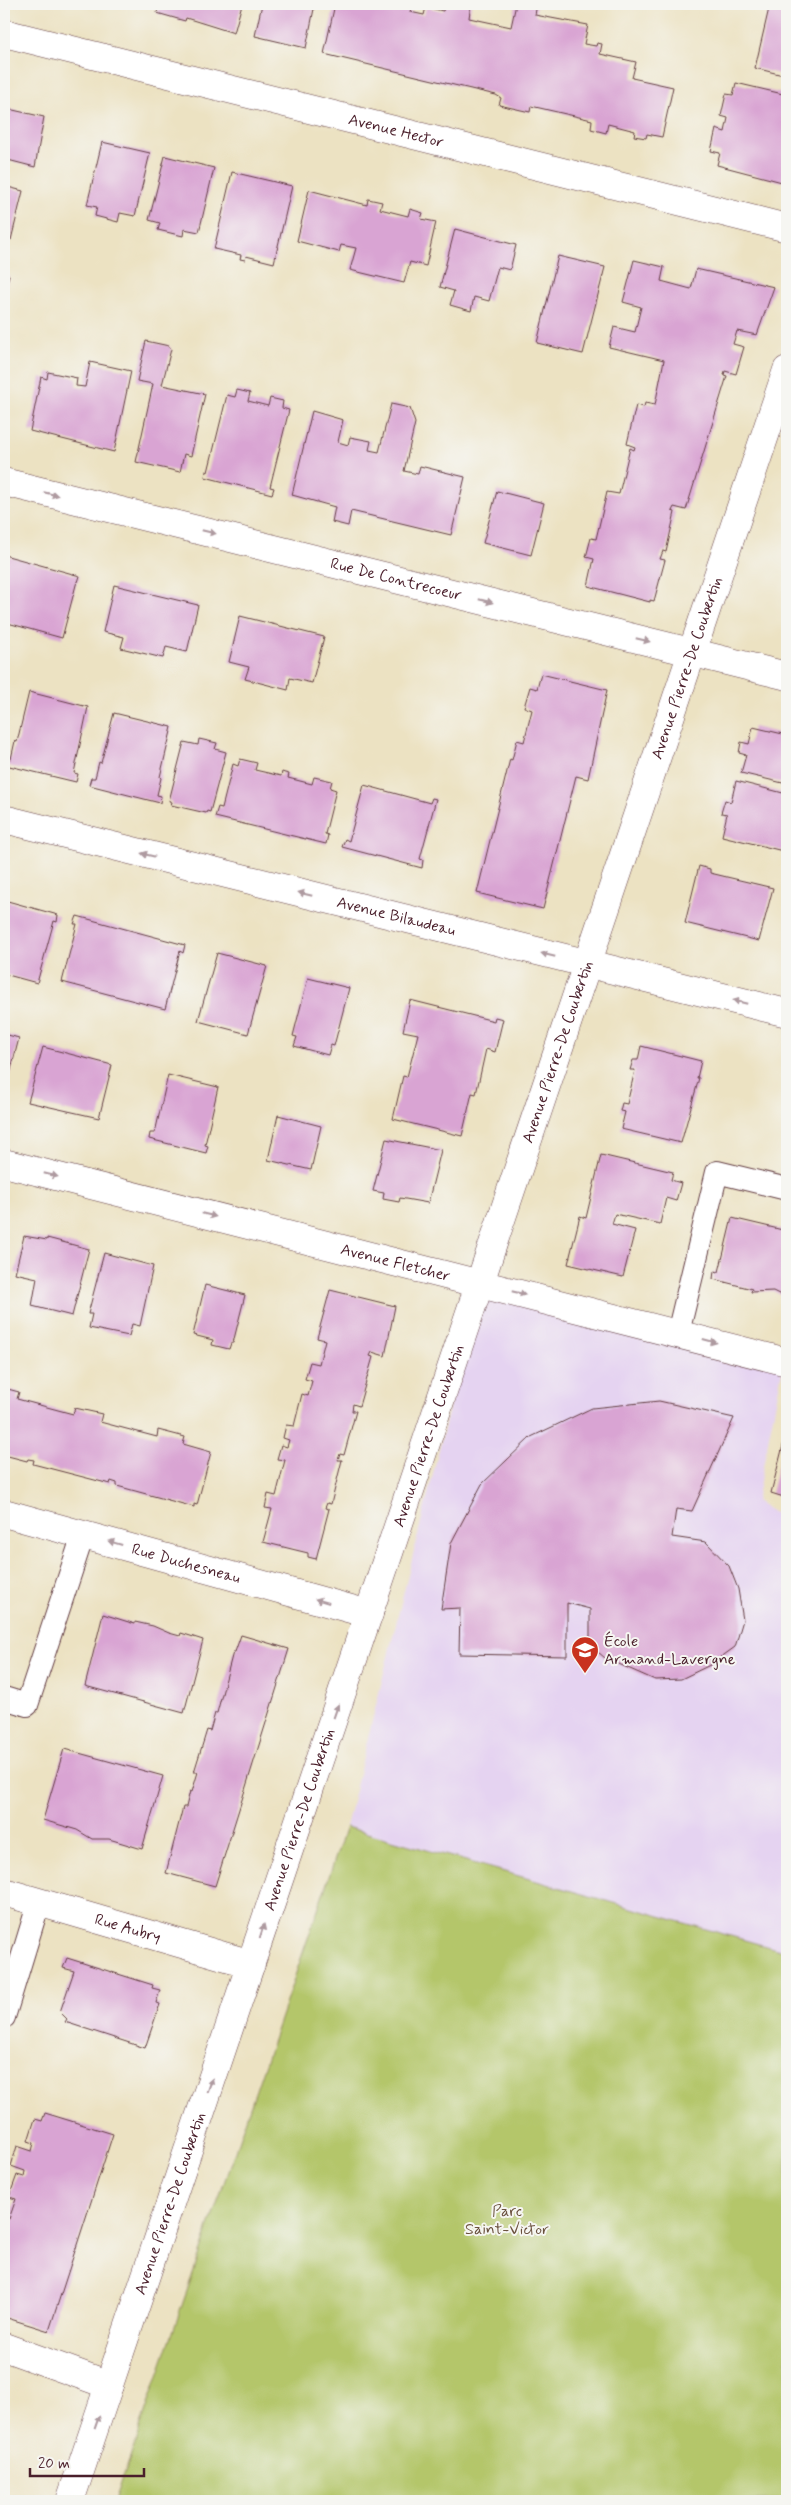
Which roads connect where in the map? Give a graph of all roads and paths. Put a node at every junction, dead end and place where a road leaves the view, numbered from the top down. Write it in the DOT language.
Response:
graph roads {
  1 [pos="4,32"];
  2 [pos="787,228"];
  3 [pos="787,370"];
  4 [pos="4,482"];
  5 [pos="692,652"];
  6 [pos="787,676"];
  7 [pos="4,819"];
  8 [pos="587,964"];
  9 [pos="787,1013"];
  10 [pos="4,1163"];
  11 [pos="787,1189"];
  12 [pos="480,1283"];
  13 [pos="678,1333"];
  14 [pos="787,1362"];
  15 [pos="4,1513"];
  16 [pos="83,1535"];
  17 [pos="369,1614"];
  18 [pos="4,1698"];
  19 [pos="4,1892"];
  20 [pos="39,1902"];
  21 [pos="251,1964"];
  22 [pos="4,2017"];
  23 [pos="4,2347"];
  24 [pos="109,2385"];
  25 [pos="70,2501"];
  1 -- 2 [label="street, Avenue Hector"];
  3 -- 5 [label="street, Avenue Pierre-De Coubertin"];
  4 -- 5 [label="street, Rue De Contrecoeur, one-way"];
  5 -- 6 [label="street, Rue De Contrecoeur"];
  5 -- 8 [label="street, Avenue Pierre-De Coubertin"];
  8 -- 7 [label="street, Avenue Bilaudeau, one-way"];
  9 -- 8 [label="street, Avenue Bilaudeau, one-way"];
  8 -- 12 [label="street, Avenue Pierre-De Coubertin"];
  10 -- 12 [label="street, Avenue Fletcher, one-way"];
  11 -- 13 [label="lane"];
  12 -- 13 [label="street, Avenue Fletcher, one-way"];
  12 -- 17 [label="street, Avenue Pierre-De Coubertin"];
  13 -- 14 [label="street, Avenue Fletcher, one-way"];
  15 -- 16 [label="street, Rue Duchesneau"];
  17 -- 16 [label="street, Rue Duchesneau, one-way"];
  16 -- 18 [label="lane"];
  21 -- 17 [label="street, Avenue Pierre-De Coubertin, one-way"];
  19 -- 20 [label="street, Rue Aubry"];
  20 -- 21 [label="street, Rue Aubry"];
  20 -- 22 [label="lane"];
  24 -- 21 [label="street, Avenue Pierre-De Coubertin, one-way"];
  23 -- 24 [label="street"];
  25 -- 24 [label="street, Avenue Pierre-De Coubertin, one-way"];
}
